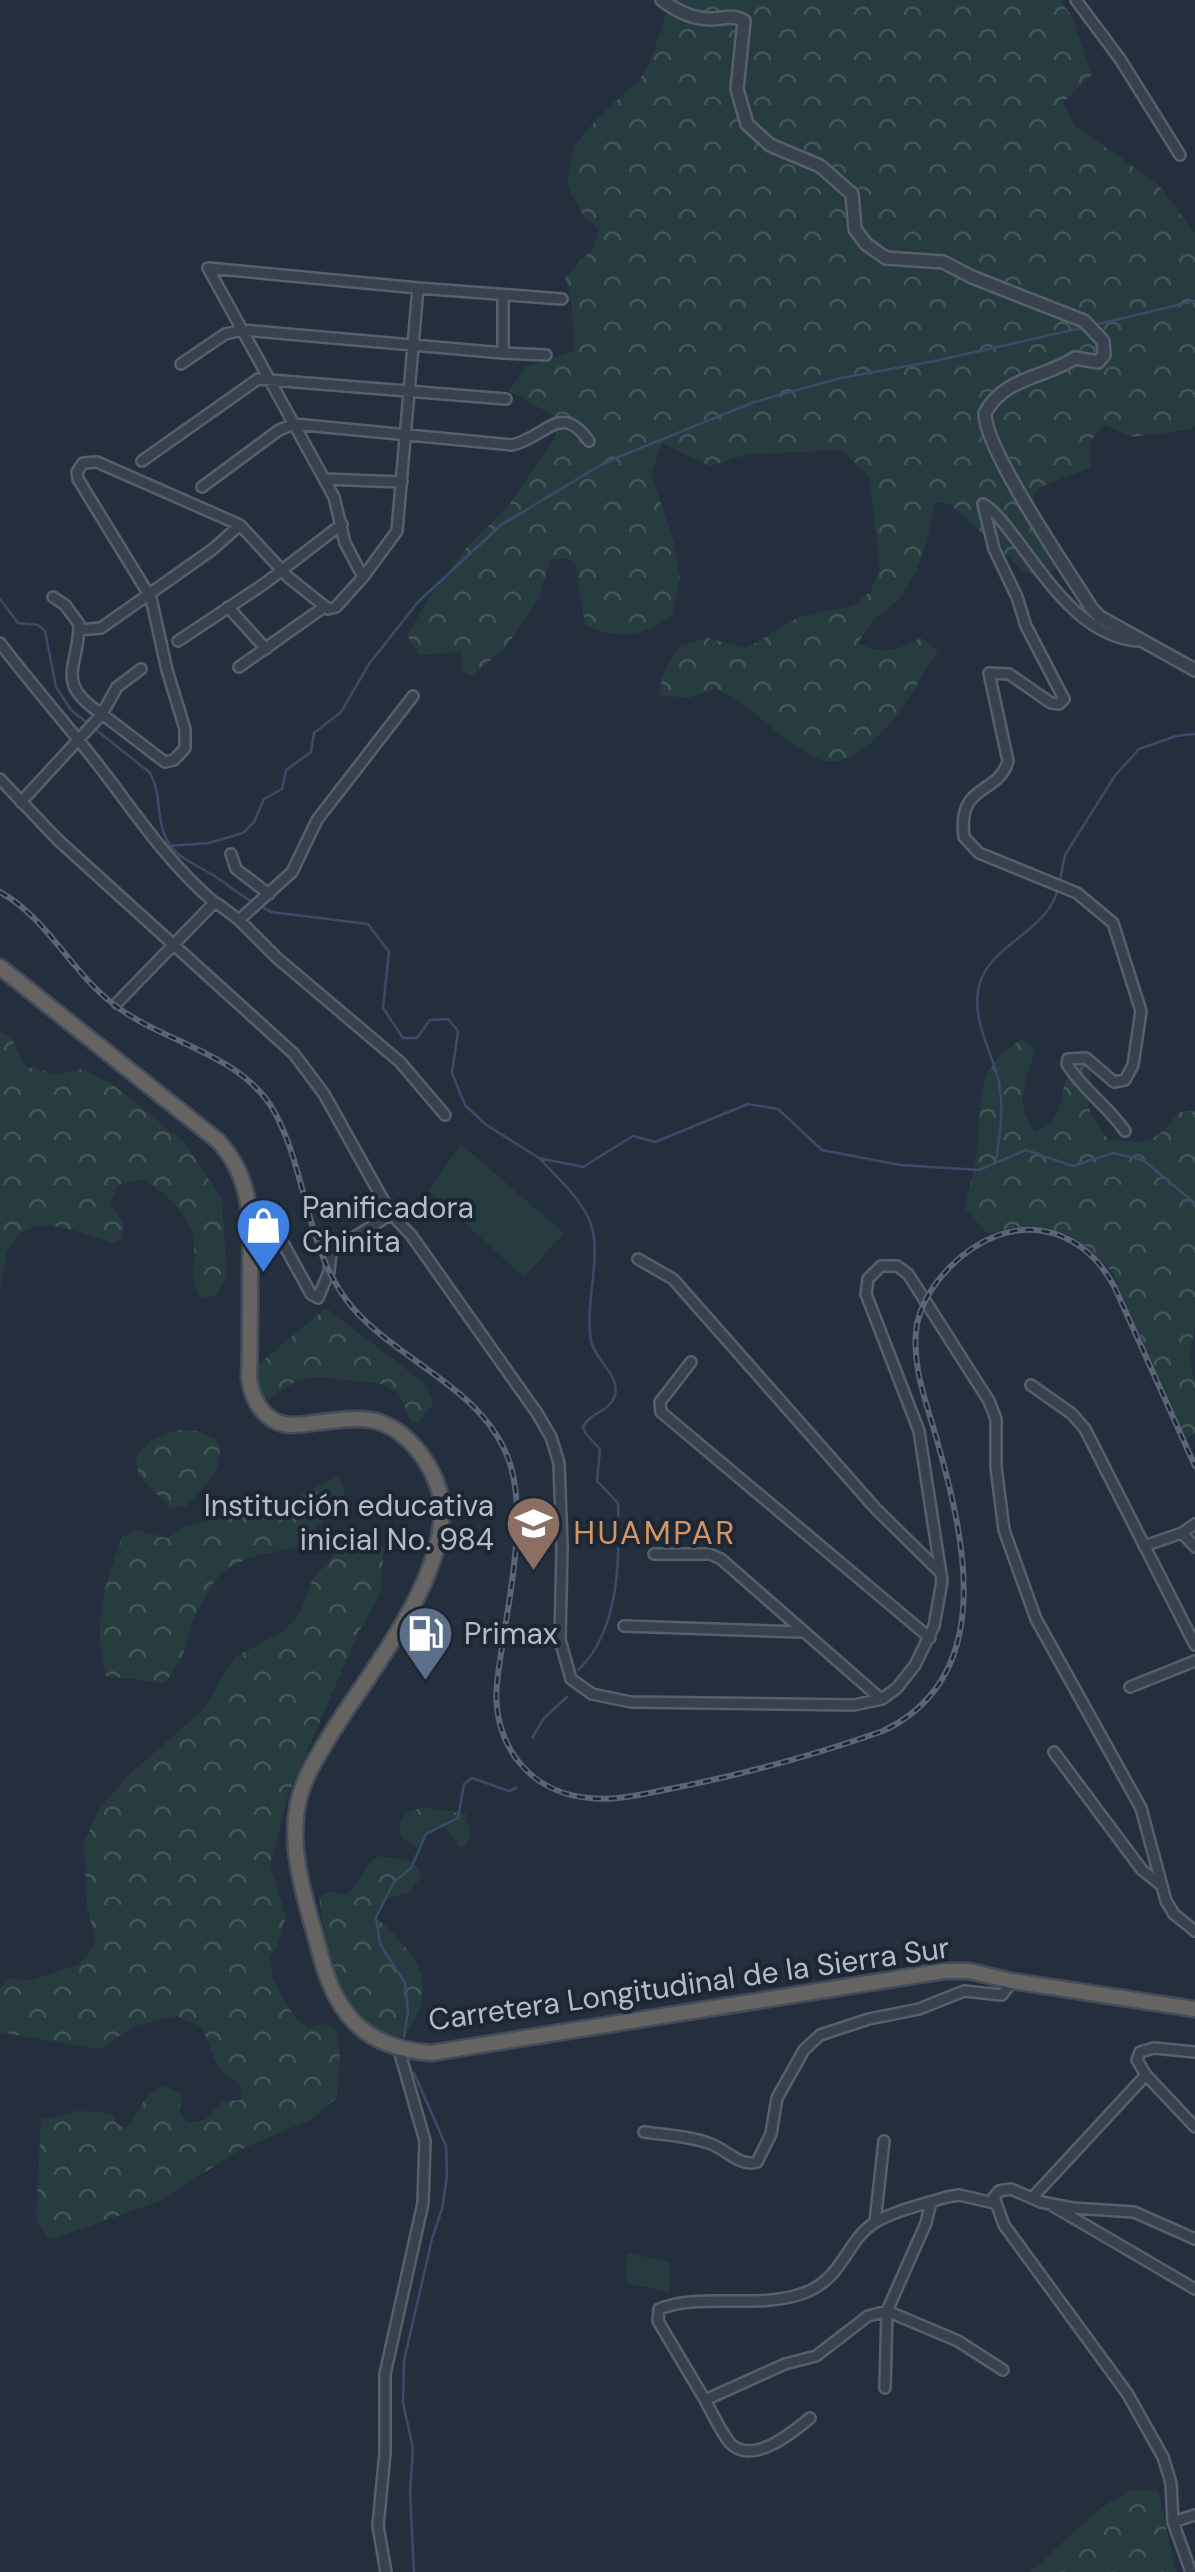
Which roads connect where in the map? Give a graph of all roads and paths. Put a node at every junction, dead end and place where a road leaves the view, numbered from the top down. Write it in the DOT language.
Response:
graph roads {
  1 [pos="662,0"];
  2 [pos="1076,0"];
  3 [pos="1180,154"];
  4 [pos="418,288"];
  5 [pos="503,297"];
  6 [pos="562,299"];
  7 [pos="243,330"];
  8 [pos="412,346"];
  9 [pos="503,353"];
  10 [pos="546,355"];
  11 [pos="181,364"];
  12 [pos="270,379"];
  13 [pos="408,392"];
  14 [pos="506,399"];
  15 [pos="294,424"];
  16 [pos="406,437"];
  17 [pos="589,440"];
  18 [pos="142,461"];
  19 [pos="324,479"];
  20 [pos="402,482"];
  21 [pos="202,487"];
  22 [pos="342,524"];
  23 [pos="240,525"];
  24 [pos="282,570"];
  25 [pos="362,577"];
  26 [pos="150,595"];
  27 [pos="53,597"];
  28 [pos="228,607"];
  29 [pos="324,607"];
  30 [pos="79,630"];
  31 [pos="1144,641"];
  32 [pos="178,642"];
  33 [pos="0,643"];
  34 [pos="266,648"];
  35 [pos="239,667"];
  36 [pos="142,669"];
  37 [pos="1195,670"];
  38 [pos="413,696"];
  39 [pos="102,714"];
  40 [pos="78,742"];
  41 [pos="0,780"];
  42 [pos="21,802"];
  43 [pos="231,854"];
  44 [pos="267,896"];
  45 [pos="215,903"];
  46 [pos="243,917"];
  47 [pos="174,944"];
  48 [pos="0,967"];
  49 [pos="117,1002"];
  50 [pos="445,1115"];
  51 [pos="1125,1131"];
  52 [pos="390,1214"];
  53 [pos="252,1222"];
  54 [pos="638,1260"];
  55 [pos="691,1362"];
  56 [pos="1031,1385"];
  57 [pos="1195,1524"];
  58 [pos="1182,1533"];
  59 [pos="1144,1546"];
  60 [pos="1195,1547"];
  61 [pos="654,1554"];
  62 [pos="941,1572"];
  63 [pos="624,1626"];
  64 [pos="802,1632"];
  65 [pos="930,1638"];
  66 [pos="1195,1645"];
  67 [pos="1195,1661"];
  68 [pos="1130,1688"];
  69 [pos="881,1699"];
  70 [pos="1054,1752"];
  71 [pos="1161,1885"];
  72 [pos="1195,1931"];
  73 [pos="1012,1981"];
  74 [pos="1195,2009"];
  75 [pos="399,2050"];
  76 [pos="1195,2052"];
  77 [pos="1146,2075"];
  78 [pos="1195,2127"];
  79 [pos="644,2132"];
  80 [pos="884,2142"];
  81 [pos="1032,2198"];
  82 [pos="931,2202"];
  83 [pos="994,2204"];
  84 [pos="1050,2204"];
  85 [pos="875,2222"];
  86 [pos="1195,2239"];
  87 [pos="1195,2290"];
  88 [pos="887,2311"];
  89 [pos="1003,2370"];
  90 [pos="884,2388"];
  91 [pos="705,2400"];
  92 [pos="810,2418"];
  93 [pos="1195,2515"];
  94 [pos="1173,2522"];
  95 [pos="386,2572"];
  96 [pos="1191,2572"];
  1 -- 31 [label="street"];
  2 -- 3 [label="street"];
  4 -- 5 [label="street"];
  4 -- 7 [label="street"];
  4 -- 8 [label="street"];
  5 -- 6 [label="street"];
  5 -- 9 [label="street"];
  7 -- 8 [label="street"];
  7 -- 11 [label="street"];
  7 -- 12 [label="street"];
  8 -- 9 [label="street"];
  8 -- 13 [label="street"];
  9 -- 10 [label="street"];
  12 -- 13 [label="street"];
  12 -- 15 [label="street"];
  12 -- 18 [label="street"];
  13 -- 14 [label="street"];
  13 -- 16 [label="street"];
  15 -- 16 [label="street"];
  15 -- 19 [label="street"];
  15 -- 21 [label="street"];
  16 -- 17 [label="street"];
  16 -- 20 [label="street"];
  19 -- 20 [label="street"];
  19 -- 22 [label="street"];
  20 -- 25 [label="street"];
  22 -- 24 [label="street"];
  22 -- 25 [label="street"];
  23 -- 24 [label="street"];
  23 -- 26 [label="street"];
  23 -- 26 [label="street"];
  24 -- 28 [label="street"];
  24 -- 29 [label="street"];
  25 -- 29 [label="street"];
  26 -- 30 [label="street"];
  26 -- 39 [label="street"];
  27 -- 30 [label="street"];
  28 -- 32 [label="street"];
  28 -- 34 [label="street"];
  29 -- 34 [label="street"];
  30 -- 39 [label="street"];
  31 -- 37 [label="street"];
  31 -- 51 [label="street"];
  33 -- 40 [label="street"];
  34 -- 35 [label="street"];
  36 -- 39 [label="street"];
  38 -- 44 [label="street"];
  39 -- 40 [label="street"];
  40 -- 42 [label="street"];
  40 -- 45 [label="street"];
  41 -- 42 [label="street"];
  42 -- 47 [label="street"];
  43 -- 44 [label="street"];
  44 -- 46 [label="street"];
  45 -- 46 [label="street"];
  45 -- 47 [label="street"];
  46 -- 50 [label="street"];
  47 -- 49 [label="street"];
  47 -- 52 [label="street"];
  48 -- 53 [label="highway, Carretera Longitudinal de la Sierra Sur"];
  52 -- 53 [label="street"];
  52 -- 69 [label="street"];
  53 -- 75 [label="highway, Carretera Longitudinal de la Sierra Sur"];
  54 -- 62 [label="street"];
  55 -- 65 [label="street"];
  56 -- 59 [label="street"];
  57 -- 58 [label="street"];
  58 -- 59 [label="street"];
  58 -- 60 [label="street"];
  59 -- 66 [label="street"];
  61 -- 64 [label="street"];
  62 -- 65 [label="street"];
  62 -- 71 [label="street"];
  63 -- 64 [label="street"];
  64 -- 69 [label="street"];
  65 -- 69 [label="street"];
  67 -- 68 [label="street"];
  70 -- 71 [label="street"];
  71 -- 72 [label="street"];
  73 -- 74 [label="highway, Carretera Longitudinal de la Sierra Sur"];
  73 -- 75 [label="highway, Carretera Longitudinal de la Sierra Sur"];
  73 -- 79 [label="street"];
  75 -- 95 [label="street"];
  76 -- 77 [label="street"];
  77 -- 78 [label="street"];
  77 -- 81 [label="street"];
  80 -- 85 [label="street"];
  81 -- 83 [label="street"];
  81 -- 84 [label="street"];
  82 -- 83 [label="street"];
  82 -- 85 [label="street"];
  82 -- 88 [label="street"];
  83 -- 94 [label="street"];
  84 -- 86 [label="street"];
  84 -- 87 [label="street"];
  85 -- 91 [label="street"];
  88 -- 89 [label="street"];
  88 -- 90 [label="street"];
  88 -- 91 [label="street"];
  91 -- 92 [label="street"];
  93 -- 94 [label="street"];
  94 -- 96 [label="street"];
}
